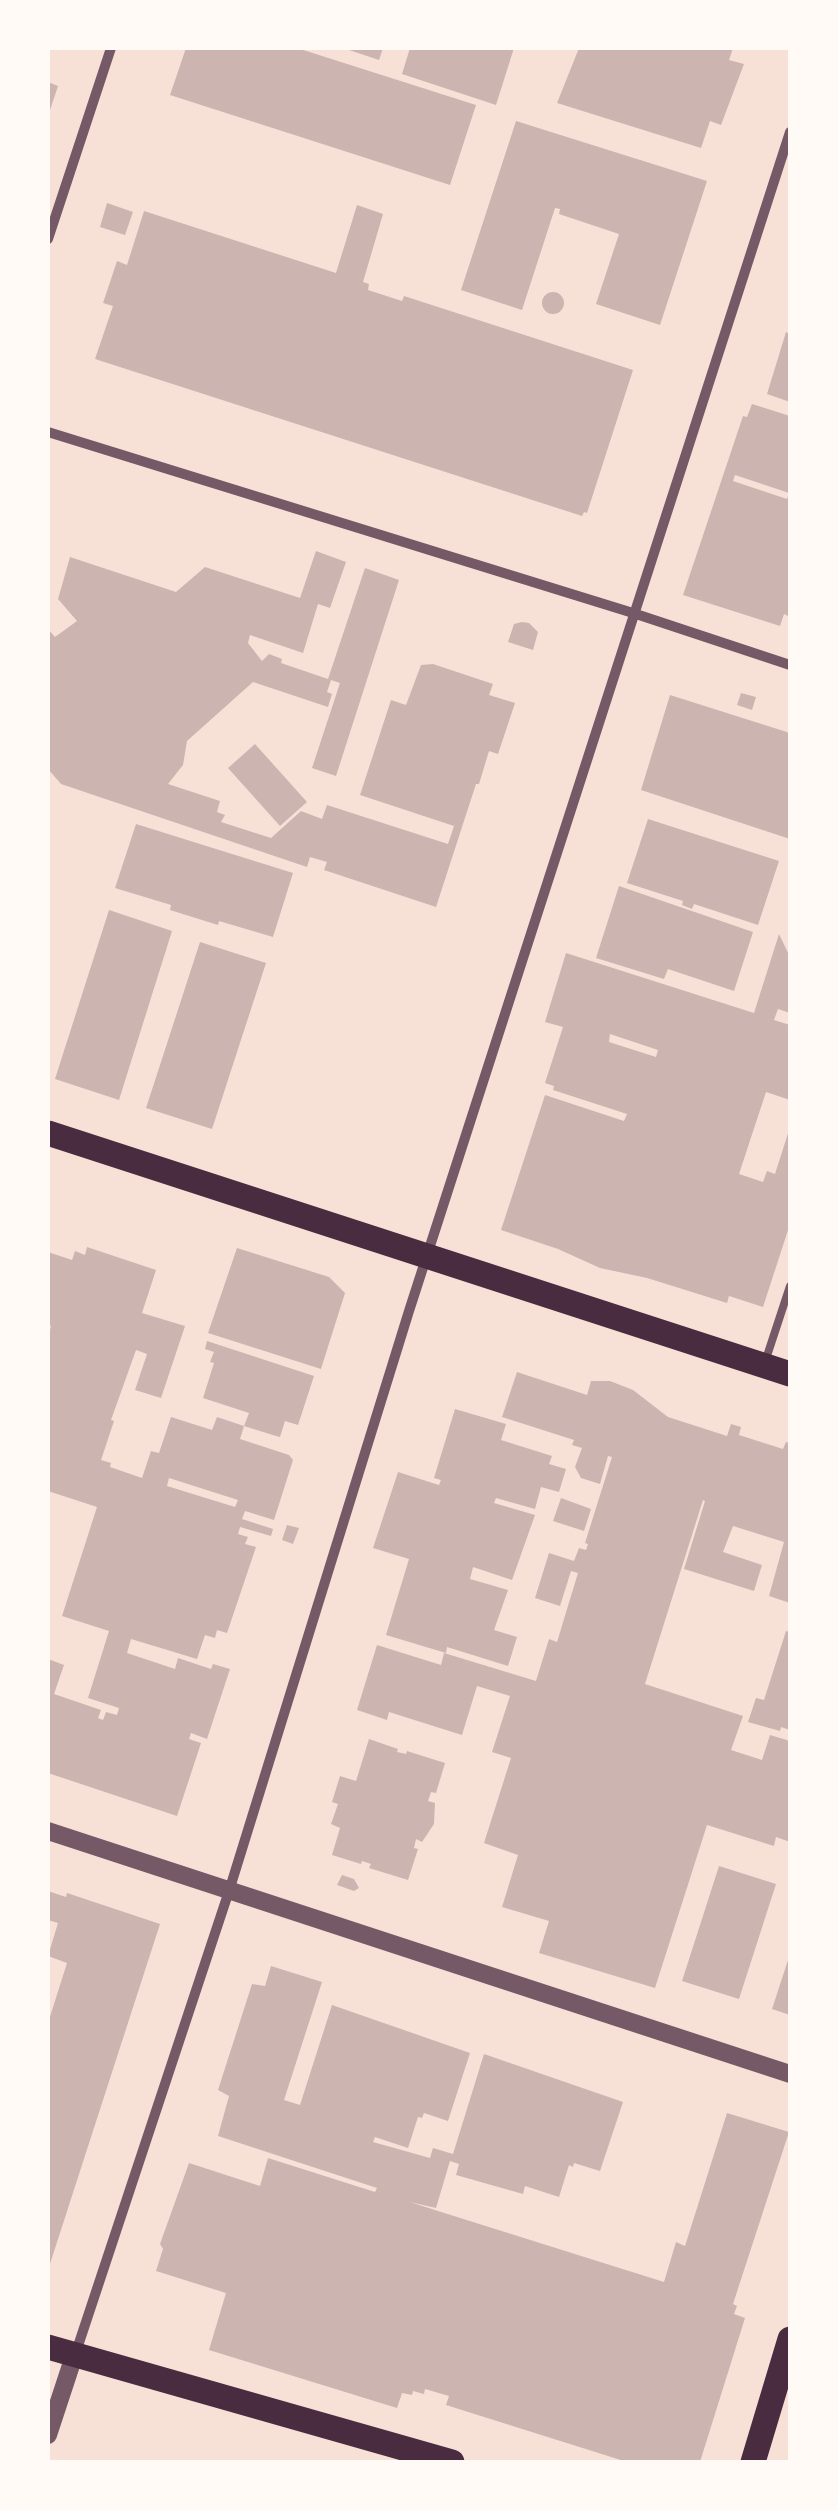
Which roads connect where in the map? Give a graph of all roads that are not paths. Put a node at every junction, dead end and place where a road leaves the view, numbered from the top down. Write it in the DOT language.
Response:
graph roads {
  1 [pos="111,48"];
  2 [pos="790,132"];
  3 [pos="48,239"];
  4 [pos="48,432"];
  5 [pos="633,613"];
  6 [pos="790,665"];
  7 [pos="48,1133"];
  8 [pos="428,1256"];
  9 [pos="790,1286"];
  10 [pos="764,1366"];
  11 [pos="790,1374"];
  12 [pos="48,1831"];
  13 [pos="229,1891"];
  14 [pos="790,2074"];
  15 [pos="790,2340"];
  16 [pos="48,2347"];
  17 [pos="74,2356"];
  18 [pos="48,2435"];
  19 [pos="452,2462"];
  20 [pos="753,2462"];
  1 -- 3 [label="street"];
  2 -- 5 [label="street"];
  4 -- 5 [label="street"];
  5 -- 6 [label="street"];
  5 -- 8 [label="street"];
  7 -- 8 [label="main road"];
  8 -- 10 [label="main road"];
  8 -- 13 [label="street"];
  9 -- 10 [label="lane"];
  10 -- 11 [label="main road"];
  12 -- 13 [label="street"];
  13 -- 14 [label="street"];
  13 -- 17 [label="street"];
  15 -- 20 [label="main road"];
  16 -- 17 [label="main road"];
  17 -- 18 [label="street"];
  17 -- 19 [label="main road"];
}
